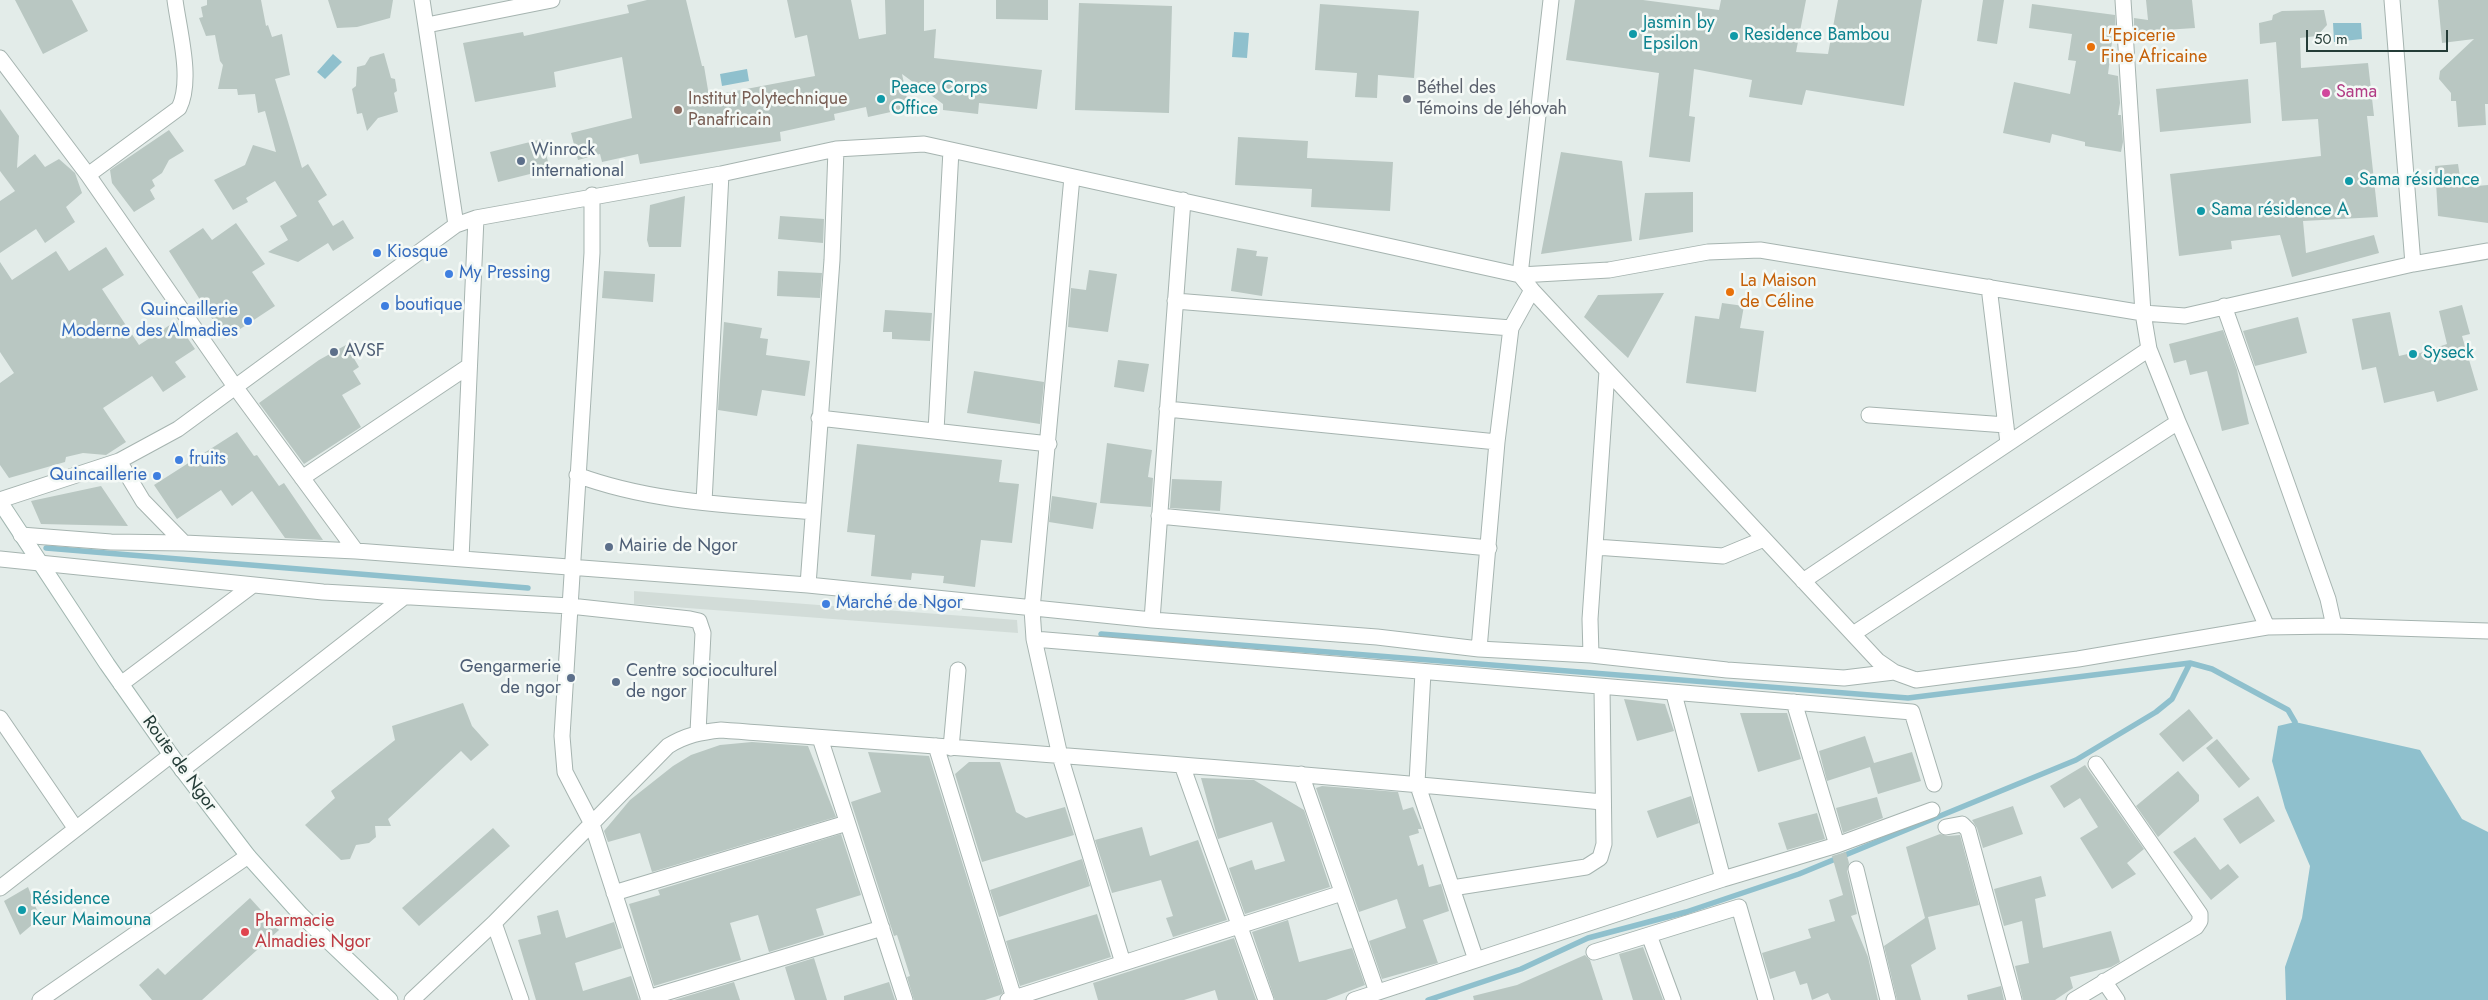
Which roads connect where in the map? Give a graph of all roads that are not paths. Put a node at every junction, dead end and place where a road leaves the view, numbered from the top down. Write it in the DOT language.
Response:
graph roads {
  1 [pos="174,0"];
  2 [pos="422,0"];
  3 [pos="552,0"];
  4 [pos="1551,0"];
  5 [pos="2123,0"];
  6 [pos="2392,0"];
  7 [pos="427,25"];
  8 [pos="0,58"];
  9 [pos="836,149"];
  10 [pos="951,150"];
  11 [pos="722,174"];
  12 [pos="88,175"];
  13 [pos="1072,177"];
  14 [pos="592,195"];
  15 [pos="1183,200"];
  16 [pos="476,218"];
  17 [pos="456,225"];
  18 [pos="2488,251"];
  19 [pos="2413,264"];
  20 [pos="1520,275"];
  21 [pos="1989,287"];
  22 [pos="1532,290"];
  23 [pos="1176,301"];
  24 [pos="2224,306"];
  25 [pos="2143,313"];
  26 [pos="1511,328"];
  27 [pos="2149,349"];
  28 [pos="470,366"];
  29 [pos="1607,371"];
  30 [pos="236,388"];
  31 [pos="1167,409"];
  32 [pos="1868,415"];
  33 [pos="819,418"];
  34 [pos="2178,422"];
  35 [pos="2006,425"];
  36 [pos="936,431"];
  37 [pos="1497,442"];
  38 [pos="2008,443"];
  39 [pos="1049,444"];
  40 [pos="119,461"];
  41 [pos="577,475"];
  42 [pos="302,478"];
  43 [pos="0,501"];
  44 [pos="704,502"];
  45 [pos="813,512"];
  46 [pos="1159,516"];
  47 [pos="21,535"];
  48 [pos="1764,540"];
  49 [pos="184,543"];
  50 [pos="1595,547"];
  51 [pos="1489,548"];
  52 [pos="356,551"];
  53 [pos="0,559"];
  54 [pos="461,559"];
  55 [pos="39,563"];
  56 [pos="571,567"];
  57 [pos="1803,581"];
  58 [pos="253,585"];
  59 [pos="808,585"];
  60 [pos="404,597"];
  61 [pos="570,606"];
  62 [pos="1032,609"];
  63 [pos="1152,620"];
  64 [pos="2334,626"];
  65 [pos="2267,627"];
  66 [pos="2488,631"];
  67 [pos="1853,634"];
  68 [pos="1034,639"];
  69 [pos="1479,649"];
  70 [pos="1591,655"];
  71 [pos="958,670"];
  72 [pos="1423,672"];
  73 [pos="1894,672"];
  74 [pos="121,684"];
  75 [pos="1602,686"];
  76 [pos="1674,694"];
  77 [pos="1794,702"];
  78 [pos="0,718"];
  79 [pos="698,732"];
  80 [pos="820,738"];
  81 [pos="944,747"];
  82 [pos="171,756"];
  83 [pos="1060,756"];
  84 [pos="2096,764"];
  85 [pos="1182,765"];
  86 [pos="182,770"];
  87 [pos="1301,774"];
  88 [pos="1417,783"];
  89 [pos="1934,784"];
  90 [pos="1602,802"];
  91 [pos="1932,810"];
  92 [pos="847,823"];
  93 [pos="592,824"];
  94 [pos="1946,828"];
  95 [pos="76,829"];
  96 [pos="1837,845"];
  97 [pos="248,856"];
  98 [pos="1856,869"];
  99 [pos="1724,879"];
  100 [pos="0,888"];
  101 [pos="1452,888"];
  102 [pos="614,893"];
  103 [pos="1342,893"];
  104 [pos="494,923"];
  105 [pos="1240,925"];
  106 [pos="882,928"];
  107 [pos="1650,935"];
  108 [pos="1594,952"];
  109 [pos="1476,960"];
  110 [pos="1123,963"];
  111 [pos="2104,981"];
  112 [pos="1377,992"];
  113 [pos="649,999"];
  114 [pos="1011,999"];
  115 [pos="40,1000"];
  116 [pos="390,1000"];
  117 [pos="412,1000"];
  118 [pos="521,1000"];
  119 [pos="905,1000"];
  120 [pos="1266,1000"];
  121 [pos="1354,1000"];
  122 [pos="1673,1000"];
  123 [pos="1766,1000"];
  124 [pos="1888,1000"];
  125 [pos="2014,1000"];
  126 [pos="2074,1000"];
  127 [pos="2118,1000"];
  1 -- 12 [label="street"];
  2 -- 7 [label="street"];
  3 -- 7 [label="street"];
  4 -- 20 [label="street"];
  5 -- 25 [label="street"];
  6 -- 19 [label="street"];
  7 -- 17 [label="street"];
  8 -- 12 [label="street"];
  9 -- 10 [label="street"];
  9 -- 11 [label="street"];
  9 -- 33 [label="street"];
  10 -- 13 [label="street"];
  10 -- 36 [label="street"];
  11 -- 14 [label="street"];
  11 -- 44 [label="street"];
  12 -- 30 [label="street"];
  13 -- 15 [label="street"];
  13 -- 39 [label="street"];
  14 -- 16 [label="street"];
  14 -- 41 [label="street"];
  15 -- 20 [label="street"];
  15 -- 23 [label="street"];
  16 -- 17 [label="street"];
  16 -- 28 [label="street"];
  17 -- 30 [label="street"];
  18 -- 19 [label="street"];
  19 -- 24 [label="street"];
  20 -- 21 [label="street"];
  20 -- 22 [label="street"];
  21 -- 25 [label="street"];
  21 -- 35 [label="street"];
  22 -- 26 [label="street"];
  22 -- 29 [label="street"];
  23 -- 26 [label="street"];
  23 -- 31 [label="street"];
  24 -- 25 [label="street"];
  24 -- 64 [label="street"];
  25 -- 27 [label="street"];
  26 -- 37 [label="street"];
  27 -- 34 [label="street"];
  27 -- 38 [label="street"];
  28 -- 42 [label="street"];
  28 -- 54 [label="street"];
  29 -- 48 [label="street"];
  29 -- 50 [label="street"];
  30 -- 40 [label="street"];
  30 -- 42 [label="street"];
  31 -- 37 [label="street"];
  31 -- 46 [label="street"];
  32 -- 35 [label="street"];
  33 -- 36 [label="street"];
  33 -- 45 [label="street"];
  34 -- 65 [label="street"];
  34 -- 67 [label="street"];
  35 -- 38 [label="street"];
  36 -- 39 [label="street"];
  37 -- 51 [label="street"];
  38 -- 57 [label="street"];
  39 -- 62 [label="street"];
  40 -- 43 [label="street"];
  40 -- 49 [label="street"];
  41 -- 44 [label="street"];
  41 -- 56 [label="street"];
  42 -- 52 [label="street"];
  43 -- 47 [label="street, Route de Ngor"];
  44 -- 45 [label="street"];
  45 -- 59 [label="street"];
  46 -- 51 [label="street"];
  46 -- 63 [label="street"];
  47 -- 49 [label="street"];
  47 -- 55 [label="street, Route de Ngor"];
  48 -- 50 [label="street"];
  48 -- 57 [label="street"];
  49 -- 52 [label="street"];
  50 -- 70 [label="street"];
  51 -- 69 [label="street"];
  52 -- 54 [label="street"];
  53 -- 55 [label="street"];
  54 -- 56 [label="street"];
  55 -- 58 [label="street"];
  55 -- 74 [label="street, Route de Ngor"];
  56 -- 59 [label="street"];
  56 -- 61 [label="street"];
  57 -- 67 [label="street"];
  58 -- 60 [label="street"];
  58 -- 74 [label="street"];
  59 -- 62 [label="street"];
  60 -- 61 [label="street"];
  60 -- 86 [label="street"];
  61 -- 79 [label="street"];
  61 -- 93 [label="street"];
  62 -- 63 [label="street"];
  62 -- 68 [label="street"];
  63 -- 69 [label="street"];
  64 -- 65 [label="street"];
  64 -- 66 [label="street"];
  65 -- 73 [label="street"];
  67 -- 73 [label="street"];
  68 -- 72 [label="street"];
  68 -- 83 [label="street"];
  69 -- 70 [label="street"];
  70 -- 73 [label="street"];
  71 -- 81 [label="street"];
  72 -- 75 [label="street"];
  72 -- 88 [label="street"];
  74 -- 82 [label="street, Route de Ngor"];
  75 -- 76 [label="street"];
  75 -- 90 [label="street"];
  76 -- 77 [label="street"];
  76 -- 99 [label="street"];
  77 -- 89 [label="street"];
  77 -- 96 [label="street"];
  78 -- 95 [label="street"];
  79 -- 80 [label="street"];
  79 -- 93 [label="street"];
  80 -- 81 [label="street"];
  80 -- 92 [label="street"];
  81 -- 83 [label="street"];
  81 -- 114 [label="street"];
  82 -- 86 [label="street, Route de Ngor"];
  82 -- 95 [label="street"];
  83 -- 85 [label="street"];
  83 -- 110 [label="street"];
  84 -- 111 [label="street"];
  85 -- 87 [label="street"];
  85 -- 105 [label="street"];
  86 -- 97 [label="street, Route de Ngor"];
  87 -- 88 [label="street"];
  87 -- 103 [label="street"];
  88 -- 90 [label="street"];
  88 -- 101 [label="street"];
  90 -- 101 [label="street"];
  91 -- 96 [label="street"];
  92 -- 102 [label="street"];
  92 -- 106 [label="street"];
  93 -- 102 [label="street"];
  93 -- 104 [label="street"];
  94 -- 125 [label="street"];
  95 -- 100 [label="street"];
  96 -- 99 [label="street"];
  97 -- 115 [label="street"];
  97 -- 116 [label="street, Route de Ngor"];
  98 -- 124 [label="street"];
  99 -- 109 [label="street"];
  101 -- 109 [label="street"];
  102 -- 113 [label="street"];
  103 -- 105 [label="street"];
  103 -- 112 [label="street"];
  104 -- 117 [label="street"];
  104 -- 118 [label="street"];
  105 -- 110 [label="street"];
  105 -- 120 [label="street"];
  106 -- 113 [label="street"];
  106 -- 119 [label="street"];
  107 -- 108 [label="street"];
  107 -- 122 [label="street"];
  107 -- 123 [label="street"];
  109 -- 112 [label="street"];
  110 -- 114 [label="street"];
  111 -- 126 [label="street"];
  111 -- 127 [label="street"];
  112 -- 121 [label="street"];
}
